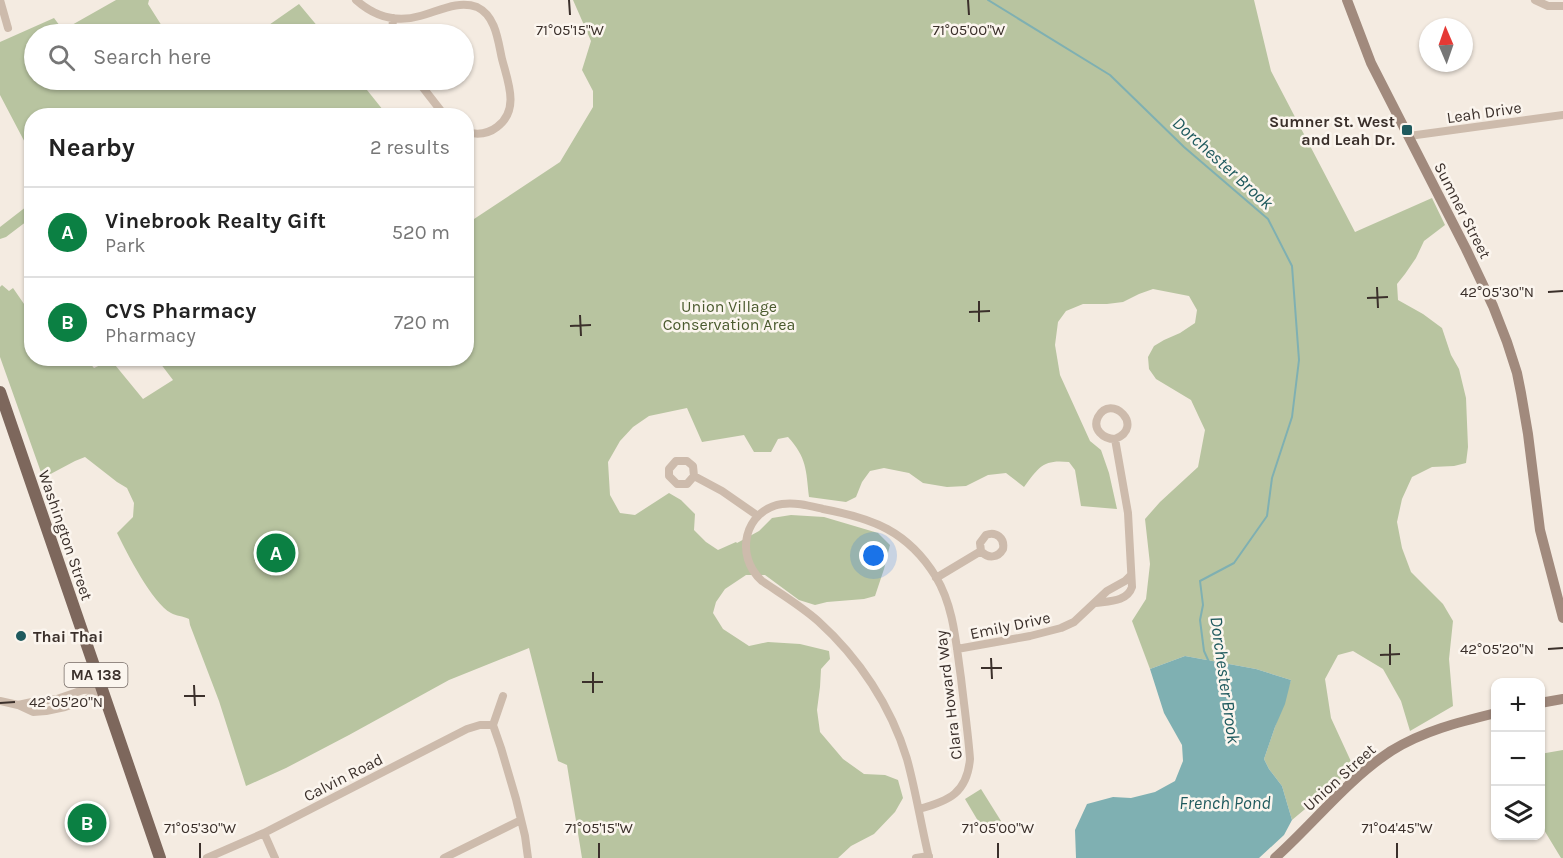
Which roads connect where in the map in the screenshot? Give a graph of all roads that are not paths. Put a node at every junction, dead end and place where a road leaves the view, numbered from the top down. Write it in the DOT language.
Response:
graph roads {
  1 [pos="0,0"];
  2 [pos="356,0"];
  3 [pos="1347,0"];
  4 [pos="1535,0"];
  5 [pos="1563,6"];
  6 [pos="393,18"];
  7 [pos="393,24"];
  8 [pos="8,28"];
  9 [pos="425,90"];
  10 [pos="439,108"];
  11 [pos="1563,115"];
  12 [pos="474,134"];
  13 [pos="1409,136"];
  14 [pos="0,392"];
  15 [pos="1115,439"];
  16 [pos="694,476"];
  17 [pos="758,516"];
  18 [pos="981,551"];
  19 [pos="1131,575"];
  20 [pos="936,578"];
  21 [pos="1095,603"];
  22 [pos="1563,618"];
  23 [pos="957,650"];
  24 [pos="101,689"];
  25 [pos="503,696"];
  26 [pos="1563,699"];
  27 [pos="0,701"];
  28 [pos="1545,703"];
  29 [pos="1491,714"];
  30 [pos="493,725"];
  31 [pos="919,809"];
  32 [pos="520,820"];
  33 [pos="264,833"];
  34 [pos="929,857"];
  35 [pos="160,858"];
  36 [pos="207,858"];
  37 [pos="274,858"];
  38 [pos="444,858"];
  39 [pos="528,858"];
  40 [pos="916,858"];
  41 [pos="1275,858"];
  1 -- 8 [label="street"];
  2 -- 6 [label="street"];
  3 -- 13 [label="main road, Sumner Street"];
  4 -- 5 [label="street"];
  6 -- 7 [label="street"];
  6 -- 12 [label="street"];
  9 -- 10 [label="street"];
  11 -- 13 [label="street, Leah Drive"];
  13 -- 22 [label="main road, Sumner Street"];
  14 -- 24 [label="main road, Washington Street / MA 138"];
  15 -- 15 [label="street"];
  15 -- 19 [label="street, Emily Drive"];
  16 -- 17 [label="street"];
  17 -- 20 [label="street, Clara Howard Way"];
  17 -- 31 [label="street"];
  18 -- 20 [label="street"];
  19 -- 21 [label="street, Emily Drive"];
  19 -- 21 [label="street, Emily Drive"];
  20 -- 23 [label="street, Clara Howard Way"];
  21 -- 23 [label="street, Emily Drive"];
  23 -- 31 [label="street, Clara Howard Way"];
  24 -- 27 [label="street"];
  24 -- 35 [label="main road, Washington Street / MA 138"];
  25 -- 30 [label="street"];
  26 -- 28 [label="main road"];
  29 -- 41 [label="main road, Union Street"];
  30 -- 32 [label="street"];
  30 -- 33 [label="street, Calvin Road"];
  31 -- 34 [label="street"];
  32 -- 38 [label="street"];
  32 -- 39 [label="street"];
  33 -- 36 [label="street, Calvin Road"];
  33 -- 37 [label="street"];
  34 -- 40 [label="street"];
}
